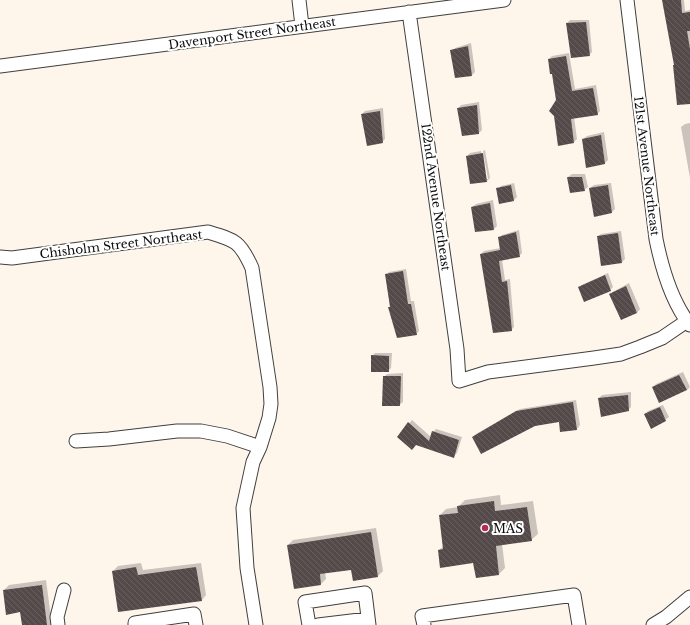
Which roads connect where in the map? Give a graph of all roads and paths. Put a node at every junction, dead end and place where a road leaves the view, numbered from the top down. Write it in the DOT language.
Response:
graph roads {
  1 [pos="299,0"];
  2 [pos="504,0"];
  3 [pos="627,0"];
  4 [pos="409,12"];
  5 [pos="302,26"];
  6 [pos="0,66"];
  7 [pos="0,257"];
  8 [pos="688,323"];
  9 [pos="76,441"];
  10 [pos="260,447"];
  11 [pos="64,590"];
  12 [pos="690,597"];
  13 [pos="369,622"];
  14 [pos="58,625"];
  15 [pos="136,625"];
  16 [pos="196,625"];
  17 [pos="256,625"];
  18 [pos="309,625"];
  19 [pos="318,625"];
  20 [pos="424,625"];
  21 [pos="579,625"];
  22 [pos="653,625"];
  1 -- 5 [label="street"];
  2 -- 4 [label="street, Davenport Street Northeast"];
  3 -- 8 [label="street, 121st Avenue Northeast"];
  4 -- 5 [label="street, Davenport Street Northeast"];
  4 -- 8 [label="street, 122nd Avenue Northeast"];
  5 -- 6 [label="street, Davenport Street Northeast"];
  7 -- 10 [label="street, Chisholm Street Northeast"];
  9 -- 10 [label="street"];
  10 -- 17 [label="street"];
  11 -- 14 [label="street"];
  12 -- 22 [label="street"];
  13 -- 18 [label="street"];
  13 -- 19 [label="street"];
  15 -- 16 [label="street"];
  20 -- 21 [label="street"];
}
